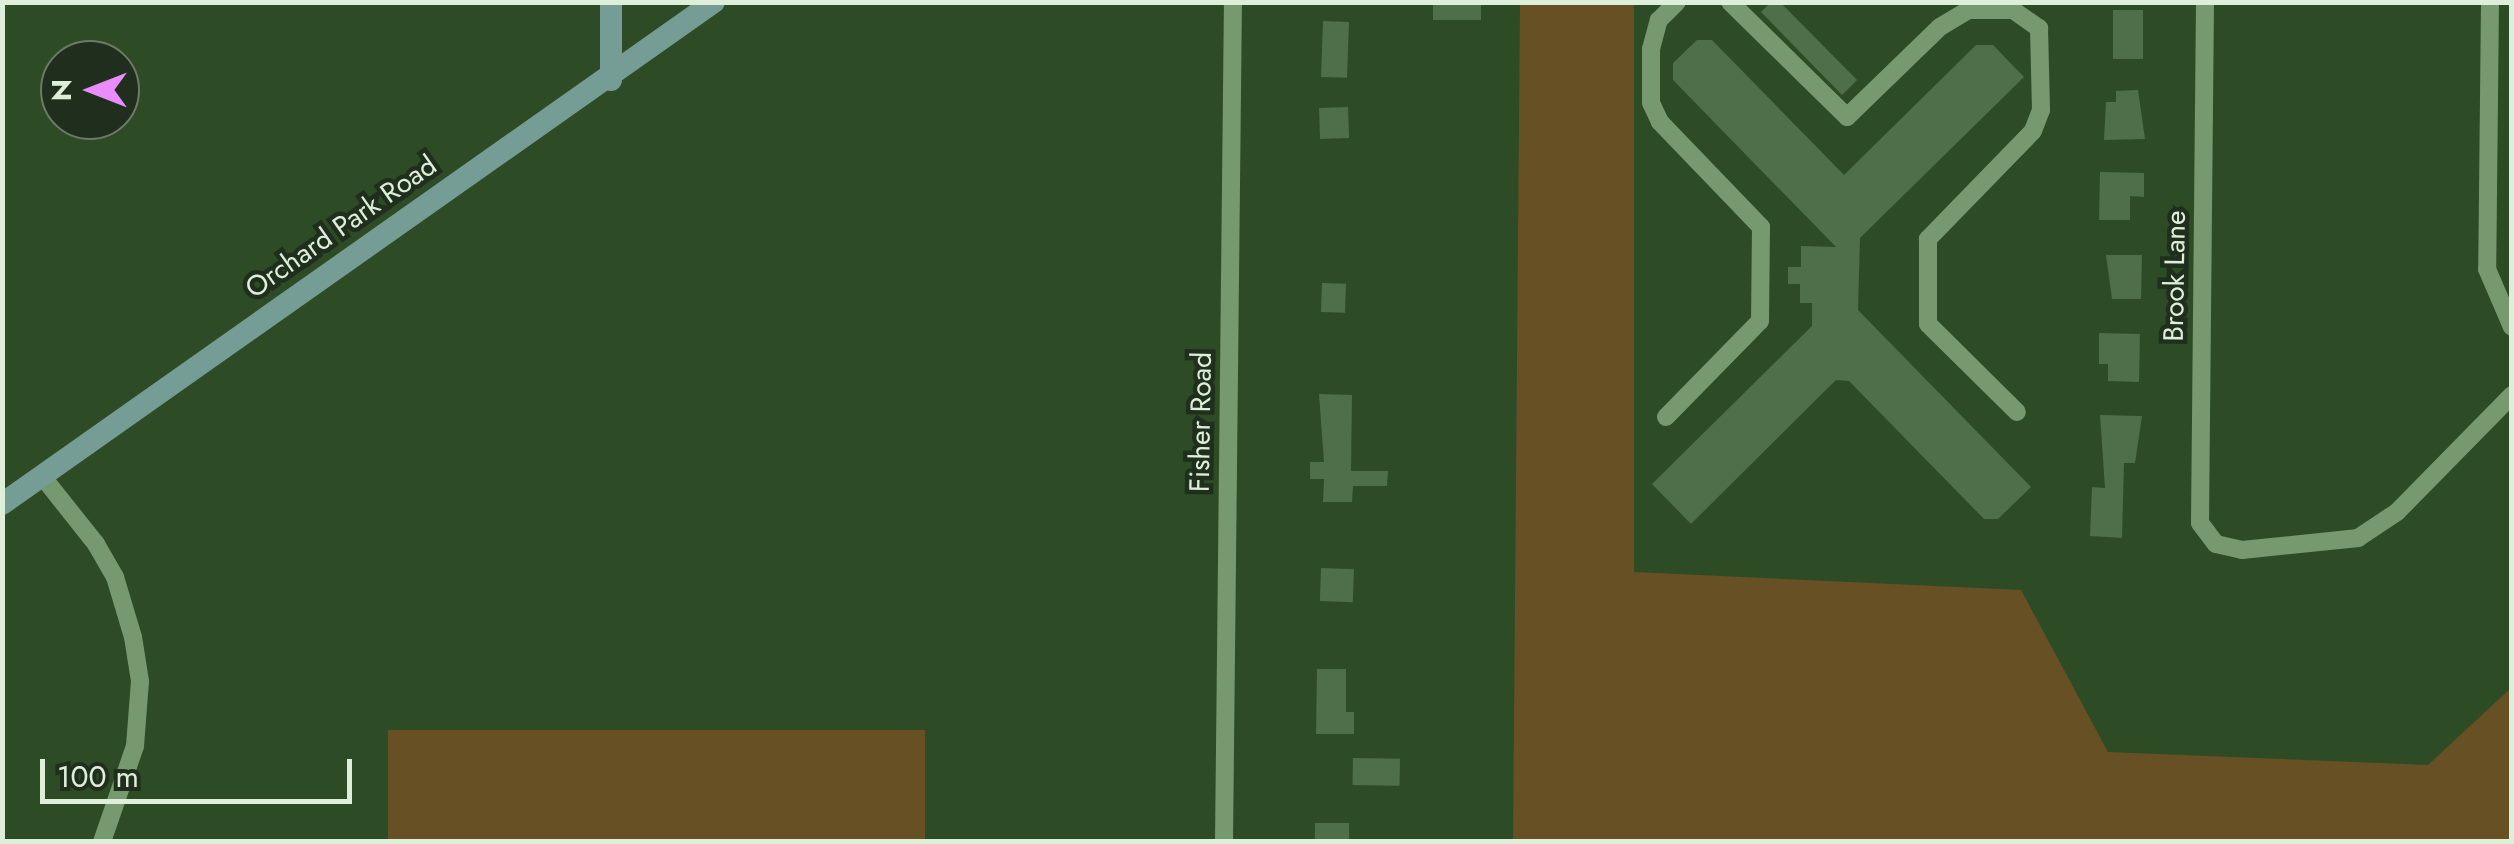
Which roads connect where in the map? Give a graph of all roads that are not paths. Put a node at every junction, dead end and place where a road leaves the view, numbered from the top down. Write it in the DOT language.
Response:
graph roads {
  1 [pos="611,2"];
  2 [pos="714,2"];
  3 [pos="1232,2"];
  4 [pos="1678,2"];
  5 [pos="1730,2"];
  6 [pos="2205,2"];
  7 [pos="2490,2"];
  8 [pos="611,80"];
  9 [pos="2512,327"];
  10 [pos="2512,395"];
  11 [pos="2017,412"];
  12 [pos="1666,417"];
  13 [pos="42,476"];
  14 [pos="2,504"];
  15 [pos="102,842"];
  16 [pos="1224,842"];
  1 -- 8 [label="main road"];
  2 -- 8 [label="main road, Orchard Park Road"];
  3 -- 16 [label="street, Fisher Road"];
  4 -- 12 [label="street"];
  5 -- 11 [label="street"];
  6 -- 10 [label="street, Brook Lane"];
  7 -- 9 [label="street"];
  8 -- 13 [label="main road, Orchard Park Road"];
  13 -- 14 [label="main road, Orchard Park Road"];
  13 -- 15 [label="street"];
}
